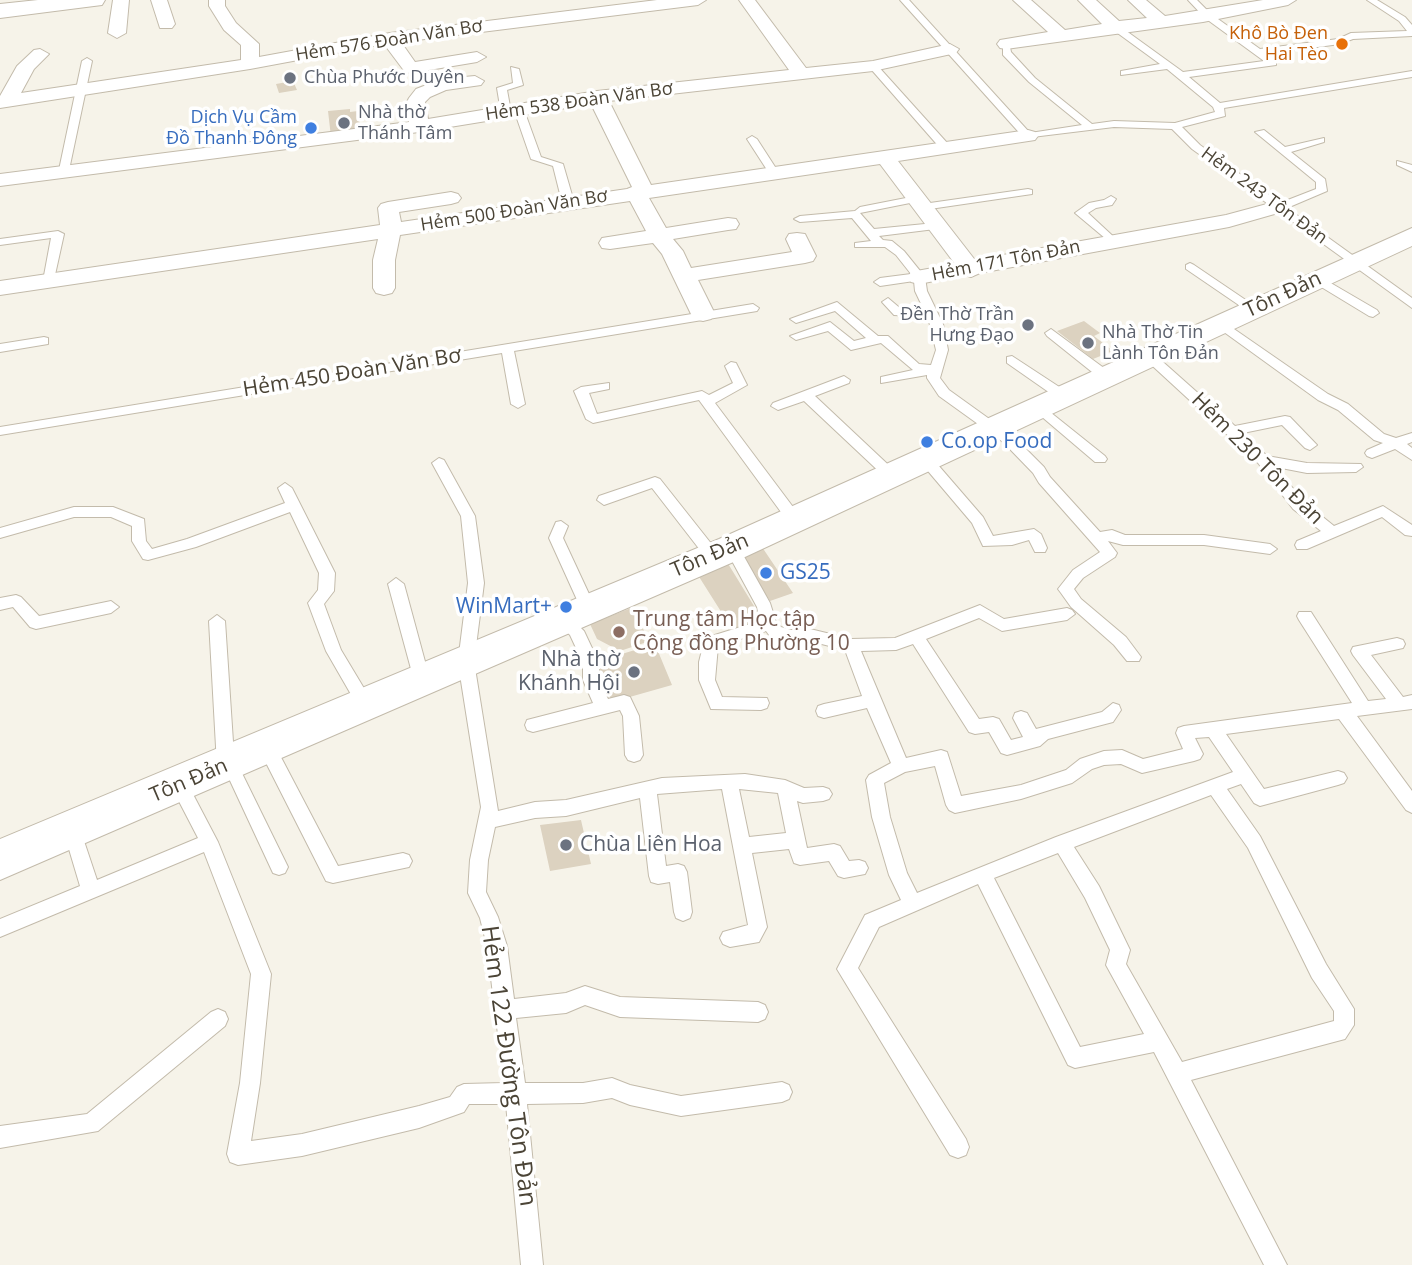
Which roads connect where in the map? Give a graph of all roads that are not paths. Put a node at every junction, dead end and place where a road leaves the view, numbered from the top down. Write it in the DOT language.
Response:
graph roads {
  1 [pos="94,0"];
  2 [pos="121,0"];
  3 [pos="159,0"];
  4 [pos="217,0"];
  5 [pos="698,0"];
  6 [pos="747,0"];
  7 [pos="904,0"];
  8 [pos="1021,0"];
  9 [pos="1086,0"];
  10 [pos="1136,0"];
  11 [pos="1288,0"];
  12 [pos="1371,0"];
  13 [pos="1199,5"];
  14 [pos="8,7"];
  15 [pos="1160,21"];
  16 [pos="166,24"];
  17 [pos="1115,27"];
  18 [pos="1412,32"];
  19 [pos="117,33"];
  20 [pos="1062,36"];
  21 [pos="390,38"];
  22 [pos="1006,44"];
  23 [pos="950,49"];
  24 [pos="1259,52"];
  25 [pos="40,54"];
  26 [pos="477,57"];
  27 [pos="87,61"];
  28 [pos="250,64"];
  29 [pos="873,66"];
  30 [pos="1169,66"];
  31 [pos="514,69"];
  32 [pos="1124,73"];
  33 [pos="801,74"];
  34 [pos="1412,74"];
  35 [pos="1181,75"];
  36 [pos="475,81"];
  37 [pos="410,84"];
  38 [pos="81,90"];
  39 [pos="597,97"];
  40 [pos="4,101"];
  41 [pos="1218,106"];
  42 [pos="513,111"];
  43 [pos="1175,126"];
  44 [pos="419,127"];
  45 [pos="1091,128"];
  46 [pos="1260,132"];
  47 [pos="1028,136"];
  48 [pos="752,139"];
  49 [pos="1320,140"];
  50 [pos="945,147"];
  51 [pos="1282,151"];
  52 [pos="884,156"];
  53 [pos="1401,163"];
  54 [pos="1412,169"];
  55 [pos="64,170"];
  56 [pos="775,173"];
  57 [pos="0,180"];
  58 [pos="640,192"];
  59 [pos="1028,192"];
  60 [pos="451,198"];
  61 [pos="1111,199"];
  62 [pos="568,202"];
  63 [pos="920,203"];
  64 [pos="1278,207"];
  65 [pos="860,210"];
  66 [pos="728,224"];
  67 [pos="935,226"];
  68 [pos="391,229"];
  69 [pos="799,229"];
  70 [pos="1412,236"];
  71 [pos="660,237"];
  72 [pos="875,238"];
  73 [pos="1112,241"];
  74 [pos="0,242"];
  75 [pos="610,243"];
  76 [pos="859,245"];
  77 [pos="1356,261"];
  78 [pos="1190,267"];
  79 [pos="971,270"];
  80 [pos="684,276"];
  81 [pos="919,277"];
  82 [pos="1317,279"];
  83 [pos="48,281"];
  84 [pos="880,282"];
  85 [pos="0,288"];
  86 [pos="384,288"];
  87 [pos="888,302"];
  88 [pos="1412,304"];
  89 [pos="753,308"];
  90 [pos="1253,309"];
  91 [pos="1373,313"];
  92 [pos="703,314"];
  93 [pos="934,314"];
  94 [pos="796,319"];
  95 [pos="1221,324"];
  96 [pos="1051,333"];
  97 [pos="796,336"];
  98 [pos="875,340"];
  99 [pos="44,341"];
  100 [pos="0,348"];
  101 [pos="507,348"];
  102 [pos="1150,357"];
  103 [pos="1012,360"];
  104 [pos="731,366"];
  105 [pos="934,370"];
  106 [pos="1107,377"];
  107 [pos="844,380"];
  108 [pos="886,380"];
  109 [pos="604,386"];
  110 [pos="807,396"];
  111 [pos="705,398"];
  112 [pos="1052,402"];
  113 [pos="518,404"];
  114 [pos="778,406"];
  115 [pos="996,429"];
  116 [pos="0,431"];
  117 [pos="1232,431"];
  118 [pos="1412,437"];
  119 [pos="1396,443"];
  120 [pos="1310,445"];
  121 [pos="1372,453"];
  122 [pos="1412,455"];
  123 [pos="1100,459"];
  124 [pos="1263,460"];
  125 [pos="927,461"];
  126 [pos="439,463"];
  127 [pos="1356,467"];
  128 [pos="892,476"];
  129 [pos="285,488"];
  130 [pos="604,500"];
  131 [pos="294,505"];
  132 [pos="794,519"];
  133 [pos="561,526"];
  134 [pos="1410,531"];
  135 [pos="0,533"];
  136 [pos="1333,533"];
  137 [pos="1096,538"];
  138 [pos="1302,545"];
  139 [pos="1040,548"];
  140 [pos="1270,549"];
  141 [pos="722,552"];
  142 [pos="396,584"];
  143 [pos="0,604"];
  144 [pos="111,607"];
  145 [pos="1066,614"];
  146 [pos="575,615"];
  147 [pos="1305,616"];
  148 [pos="217,621"];
  149 [pos="769,624"];
  150 [pos="916,636"];
  151 [pos="1397,644"];
  152 [pos="851,645"];
  153 [pos="1133,657"];
  154 [pos="466,662"];
  155 [pos="422,680"];
  156 [pos="872,699"];
  157 [pos="761,703"];
  158 [pos="1405,703"];
  159 [pos="366,705"];
  160 [pos="603,707"];
  161 [pos="1364,709"];
  162 [pos="1113,710"];
  163 [pos="824,711"];
  164 [pos="1344,712"];
  165 [pos="1021,718"];
  166 [pos="533,725"];
  167 [pos="1212,728"];
  168 [pos="1034,741"];
  169 [pos="267,747"];
  170 [pos="634,755"];
  171 [pos="228,764"];
  172 [pos="901,766"];
  173 [pos="1245,775"];
  174 [pos="1338,778"];
  175 [pos="729,781"];
  176 [pos="179,784"];
  177 [pos="785,787"];
  178 [pos="1215,787"];
  179 [pos="648,788"];
  180 [pos="823,794"];
  181 [pos="1412,805"];
  182 [pos="488,821"];
  183 [pos="72,829"];
  184 [pos="797,840"];
  185 [pos="209,842"];
  186 [pos="1062,843"];
  187 [pos="744,846"];
  188 [pos="0,860"];
  189 [pos="403,861"];
  190 [pos="278,867"];
  191 [pos="859,868"];
  192 [pos="982,874"];
  193 [pos="91,891"];
  194 [pos="914,904"];
  195 [pos="683,912"];
  196 [pos="0,928"];
  197 [pos="730,937"];
  198 [pos="504,1010"];
  199 [pos="758,1012"];
  200 [pos="218,1019"];
  201 [pos="1158,1041"];
  202 [pos="1177,1074"];
  203 [pos="782,1092"];
  204 [pos="515,1093"];
  205 [pos="0,1137"];
  206 [pos="958,1147"];
  207 [pos="532,1265"];
  208 [pos="1276,1265"];
  1 -- 14 [label="street"];
  2 -- 19 [label="street"];
  3 -- 16 [label="street"];
  4 -- 28 [label="street"];
  5 -- 21 [label="street, Hẻm 576 Đoàn Văn Bơ"];
  6 -- 33 [label="street"];
  7 -- 23 [label="lane"];
  8 -- 20 [label="street"];
  9 -- 17 [label="street"];
  10 -- 15 [label="street"];
  11 -- 13 [label="street"];
  12 -- 18 [label="lane"];
  13 -- 15 [label="street"];
  13 -- 24 [label="lane"];
  15 -- 17 [label="street"];
  17 -- 20 [label="street"];
  17 -- 30 [label="lane"];
  18 -- 24 [label="lane"];
  20 -- 22 [label="street"];
  21 -- 28 [label="street, Hẻm 576 Đoàn Văn Bơ"];
  21 -- 37 [label="street"];
  22 -- 45 [label="lane"];
  23 -- 29 [label="street, Hẻm 538 Đoàn Văn Bơ"];
  23 -- 47 [label="lane"];
  24 -- 35 [label="lane"];
  25 -- 40 [label="street"];
  26 -- 37 [label="street"];
  27 -- 38 [label="lane"];
  28 -- 38 [label="street, Hẻm 576 Đoàn Văn Bơ"];
  29 -- 33 [label="street, Hẻm 538 Đoàn Văn Bơ"];
  29 -- 50 [label="lane"];
  30 -- 32 [label="lane"];
  30 -- 35 [label="lane"];
  31 -- 42 [label="lane"];
  33 -- 39 [label="street, Hẻm 538 Đoàn Văn Bơ"];
  34 -- 41 [label="lane"];
  35 -- 41 [label="lane"];
  36 -- 37 [label="street"];
  37 -- 44 [label="street"];
  38 -- 40 [label="street, Hẻm 576 Đoàn Văn Bơ"];
  38 -- 55 [label="lane"];
  39 -- 42 [label="street, Hẻm 538 Đoàn Văn Bơ"];
  39 -- 58 [label="street"];
  41 -- 43 [label="lane, Hẻm 243 Tôn Đản"];
  42 -- 44 [label="street, Hẻm 538 Đoàn Văn Bơ"];
  42 -- 62 [label="lane"];
  43 -- 45 [label="lane, Hẻm 243 Tôn Đản"];
  43 -- 64 [label="lane, Hẻm 243 Tôn Đản"];
  44 -- 55 [label="street, Hẻm 538 Đoàn Văn Bơ"];
  45 -- 47 [label="lane, Hẻm 243 Tôn Đản"];
  46 -- 51 [label="lane"];
  47 -- 50 [label="street, Hẻm 500 Đoàn Văn Bơ"];
  48 -- 56 [label="lane"];
  49 -- 51 [label="lane"];
  50 -- 52 [label="street, Hẻm 500 Đoàn Văn Bơ"];
  51 -- 64 [label="lane"];
  52 -- 56 [label="street, Hẻm 500 Đoàn Văn Bơ"];
  52 -- 63 [label="street"];
  53 -- 54 [label="lane"];
  55 -- 57 [label="street, Hẻm 538 Đoàn Văn Bơ"];
  56 -- 58 [label="street, Hẻm 500 Đoàn Văn Bơ"];
  58 -- 62 [label="street, Hẻm 500 Đoàn Văn Bơ"];
  58 -- 71 [label="street"];
  59 -- 63 [label="lane"];
  60 -- 68 [label="street"];
  61 -- 73 [label="lane"];
  62 -- 68 [label="street, Hẻm 500 Đoàn Văn Bơ"];
  63 -- 65 [label="lane"];
  63 -- 67 [label="street"];
  64 -- 73 [label="street, Hẻm 171 Tôn Đản"];
  64 -- 77 [label="lane, Hẻm 243 Tôn Đản"];
  66 -- 71 [label="street"];
  67 -- 72 [label="lane"];
  67 -- 79 [label="street"];
  68 -- 83 [label="street, Hẻm 500 Đoàn Văn Bơ"];
  68 -- 86 [label="street"];
  69 -- 72 [label="lane"];
  69 -- 80 [label="street"];
  70 -- 77 [label="street, Tôn Đản"];
  71 -- 75 [label="street"];
  71 -- 80 [label="street"];
  72 -- 76 [label="lane"];
  72 -- 81 [label="lane"];
  73 -- 79 [label="street, Hẻm 171 Tôn Đản"];
  74 -- 83 [label="lane"];
  77 -- 82 [label="street, Tôn Đản"];
  77 -- 88 [label="lane, Hẻm 243 Tôn Đản"];
  78 -- 90 [label="lane"];
  79 -- 81 [label="street, Hẻm 171 Tôn Đản"];
  80 -- 92 [label="street"];
  81 -- 84 [label="lane"];
  81 -- 93 [label="lane, Hẻm 171 Tôn Đản"];
  82 -- 90 [label="street, Tôn Đản"];
  82 -- 91 [label="lane"];
  83 -- 85 [label="street, Hẻm 500 Đoàn Văn Bơ"];
  87 -- 93 [label="lane"];
  89 -- 92 [label="lane, Hẻm 450 Đoàn Văn Bơ"];
  90 -- 95 [label="street, Tôn Đản"];
  92 -- 101 [label="lane, Hẻm 450 Đoàn Văn Bơ"];
  93 -- 105 [label="lane, Hẻm 171 Tôn Đản"];
  94 -- 98 [label="lane"];
  95 -- 102 [label="street, Tôn Đản"];
  95 -- 119 [label="lane"];
  96 -- 106 [label="lane"];
  97 -- 98 [label="lane"];
  98 -- 105 [label="lane"];
  99 -- 100 [label="lane"];
  101 -- 113 [label="lane"];
  101 -- 116 [label="lane, Hẻm 450 Đoàn Văn Bơ"];
  102 -- 106 [label="street, Tôn Đản"];
  102 -- 117 [label="lane, Hẻm 230 Tôn Đản"];
  103 -- 112 [label="lane"];
  104 -- 111 [label="lane"];
  105 -- 108 [label="lane"];
  105 -- 115 [label="lane"];
  106 -- 112 [label="street, Tôn Đản"];
  107 -- 110 [label="lane"];
  109 -- 111 [label="lane"];
  110 -- 114 [label="lane"];
  110 -- 128 [label="lane"];
  111 -- 132 [label="lane"];
  112 -- 115 [label="street, Tôn Đản"];
  112 -- 123 [label="lane"];
  115 -- 125 [label="street, Tôn Đản"];
  115 -- 137 [label="lane"];
  117 -- 120 [label="lane"];
  117 -- 124 [label="lane, Hẻm 230 Tôn Đản"];
  118 -- 119 [label="lane"];
  119 -- 121 [label="lane"];
  119 -- 122 [label="lane"];
  124 -- 127 [label="lane"];
  124 -- 136 [label="lane, Hẻm 230 Tôn Đản"];
  125 -- 128 [label="street, Tôn Đản"];
  125 -- 139 [label="lane"];
  126 -- 154 [label="lane, Hẻm 122 Đường Tôn Đản"];
  128 -- 132 [label="street, Tôn Đản"];
  129 -- 131 [label="lane"];
  130 -- 141 [label="lane"];
  131 -- 135 [label="lane"];
  131 -- 159 [label="lane"];
  132 -- 141 [label="street, Tôn Đản"];
  133 -- 146 [label="lane"];
  134 -- 136 [label="lane"];
  136 -- 138 [label="lane"];
  137 -- 140 [label="lane"];
  137 -- 153 [label="lane"];
  141 -- 146 [label="street, Tôn Đản"];
  141 -- 149 [label="lane"];
  142 -- 155 [label="lane"];
  143 -- 144 [label="lane"];
  145 -- 150 [label="lane"];
  146 -- 154 [label="street, Tôn Đản"];
  146 -- 160 [label="lane"];
  147 -- 161 [label="lane"];
  148 -- 171 [label="lane"];
  149 -- 152 [label="lane"];
  149 -- 157 [label="lane"];
  150 -- 152 [label="lane"];
  150 -- 168 [label="lane"];
  151 -- 158 [label="lane"];
  152 -- 156 [label="lane"];
  154 -- 155 [label="street, Tôn Đản"];
  154 -- 182 [label="lane, Hẻm 122 Đường Tôn Đản"];
  155 -- 159 [label="street, Tôn Đản"];
  156 -- 163 [label="lane"];
  156 -- 172 [label="lane"];
  158 -- 161 [label="lane"];
  159 -- 169 [label="street, Tôn Đản"];
  160 -- 166 [label="lane"];
  160 -- 170 [label="lane"];
  161 -- 164 [label="lane"];
  162 -- 168 [label="lane"];
  164 -- 167 [label="lane"];
  164 -- 181 [label="lane"];
  165 -- 168 [label="lane"];
  167 -- 172 [label="lane"];
  167 -- 173 [label="lane"];
  169 -- 171 [label="street, Tôn Đản"];
  169 -- 189 [label="lane"];
  171 -- 176 [label="street, Tôn Đản"];
  171 -- 190 [label="lane"];
  172 -- 194 [label="lane"];
  173 -- 174 [label="lane"];
  173 -- 178 [label="lane"];
  175 -- 177 [label="lane"];
  175 -- 179 [label="lane"];
  175 -- 187 [label="lane"];
  176 -- 183 [label="street, Tôn Đản"];
  176 -- 185 [label="lane"];
  177 -- 180 [label="lane"];
  177 -- 184 [label="lane"];
  178 -- 186 [label="lane"];
  178 -- 202 [label="lane"];
  179 -- 182 [label="lane"];
  179 -- 195 [label="lane"];
  182 -- 198 [label="lane, Hẻm 122 Đường Tôn Đản"];
  183 -- 188 [label="street, Tôn Đản"];
  183 -- 193 [label="lane"];
  184 -- 187 [label="lane"];
  184 -- 191 [label="lane"];
  185 -- 193 [label="lane"];
  185 -- 204 [label="lane"];
  186 -- 192 [label="lane"];
  186 -- 201 [label="lane"];
  187 -- 197 [label="lane"];
  192 -- 194 [label="lane"];
  192 -- 201 [label="lane"];
  193 -- 196 [label="lane"];
  194 -- 206 [label="lane"];
  198 -- 199 [label="lane"];
  198 -- 204 [label="lane, Hẻm 122 Đường Tôn Đản"];
  200 -- 205 [label="lane"];
  201 -- 202 [label="lane"];
  202 -- 208 [label="lane"];
  203 -- 204 [label="lane"];
  204 -- 207 [label="lane, Hẻm 122 Đường Tôn Đản"];
}
